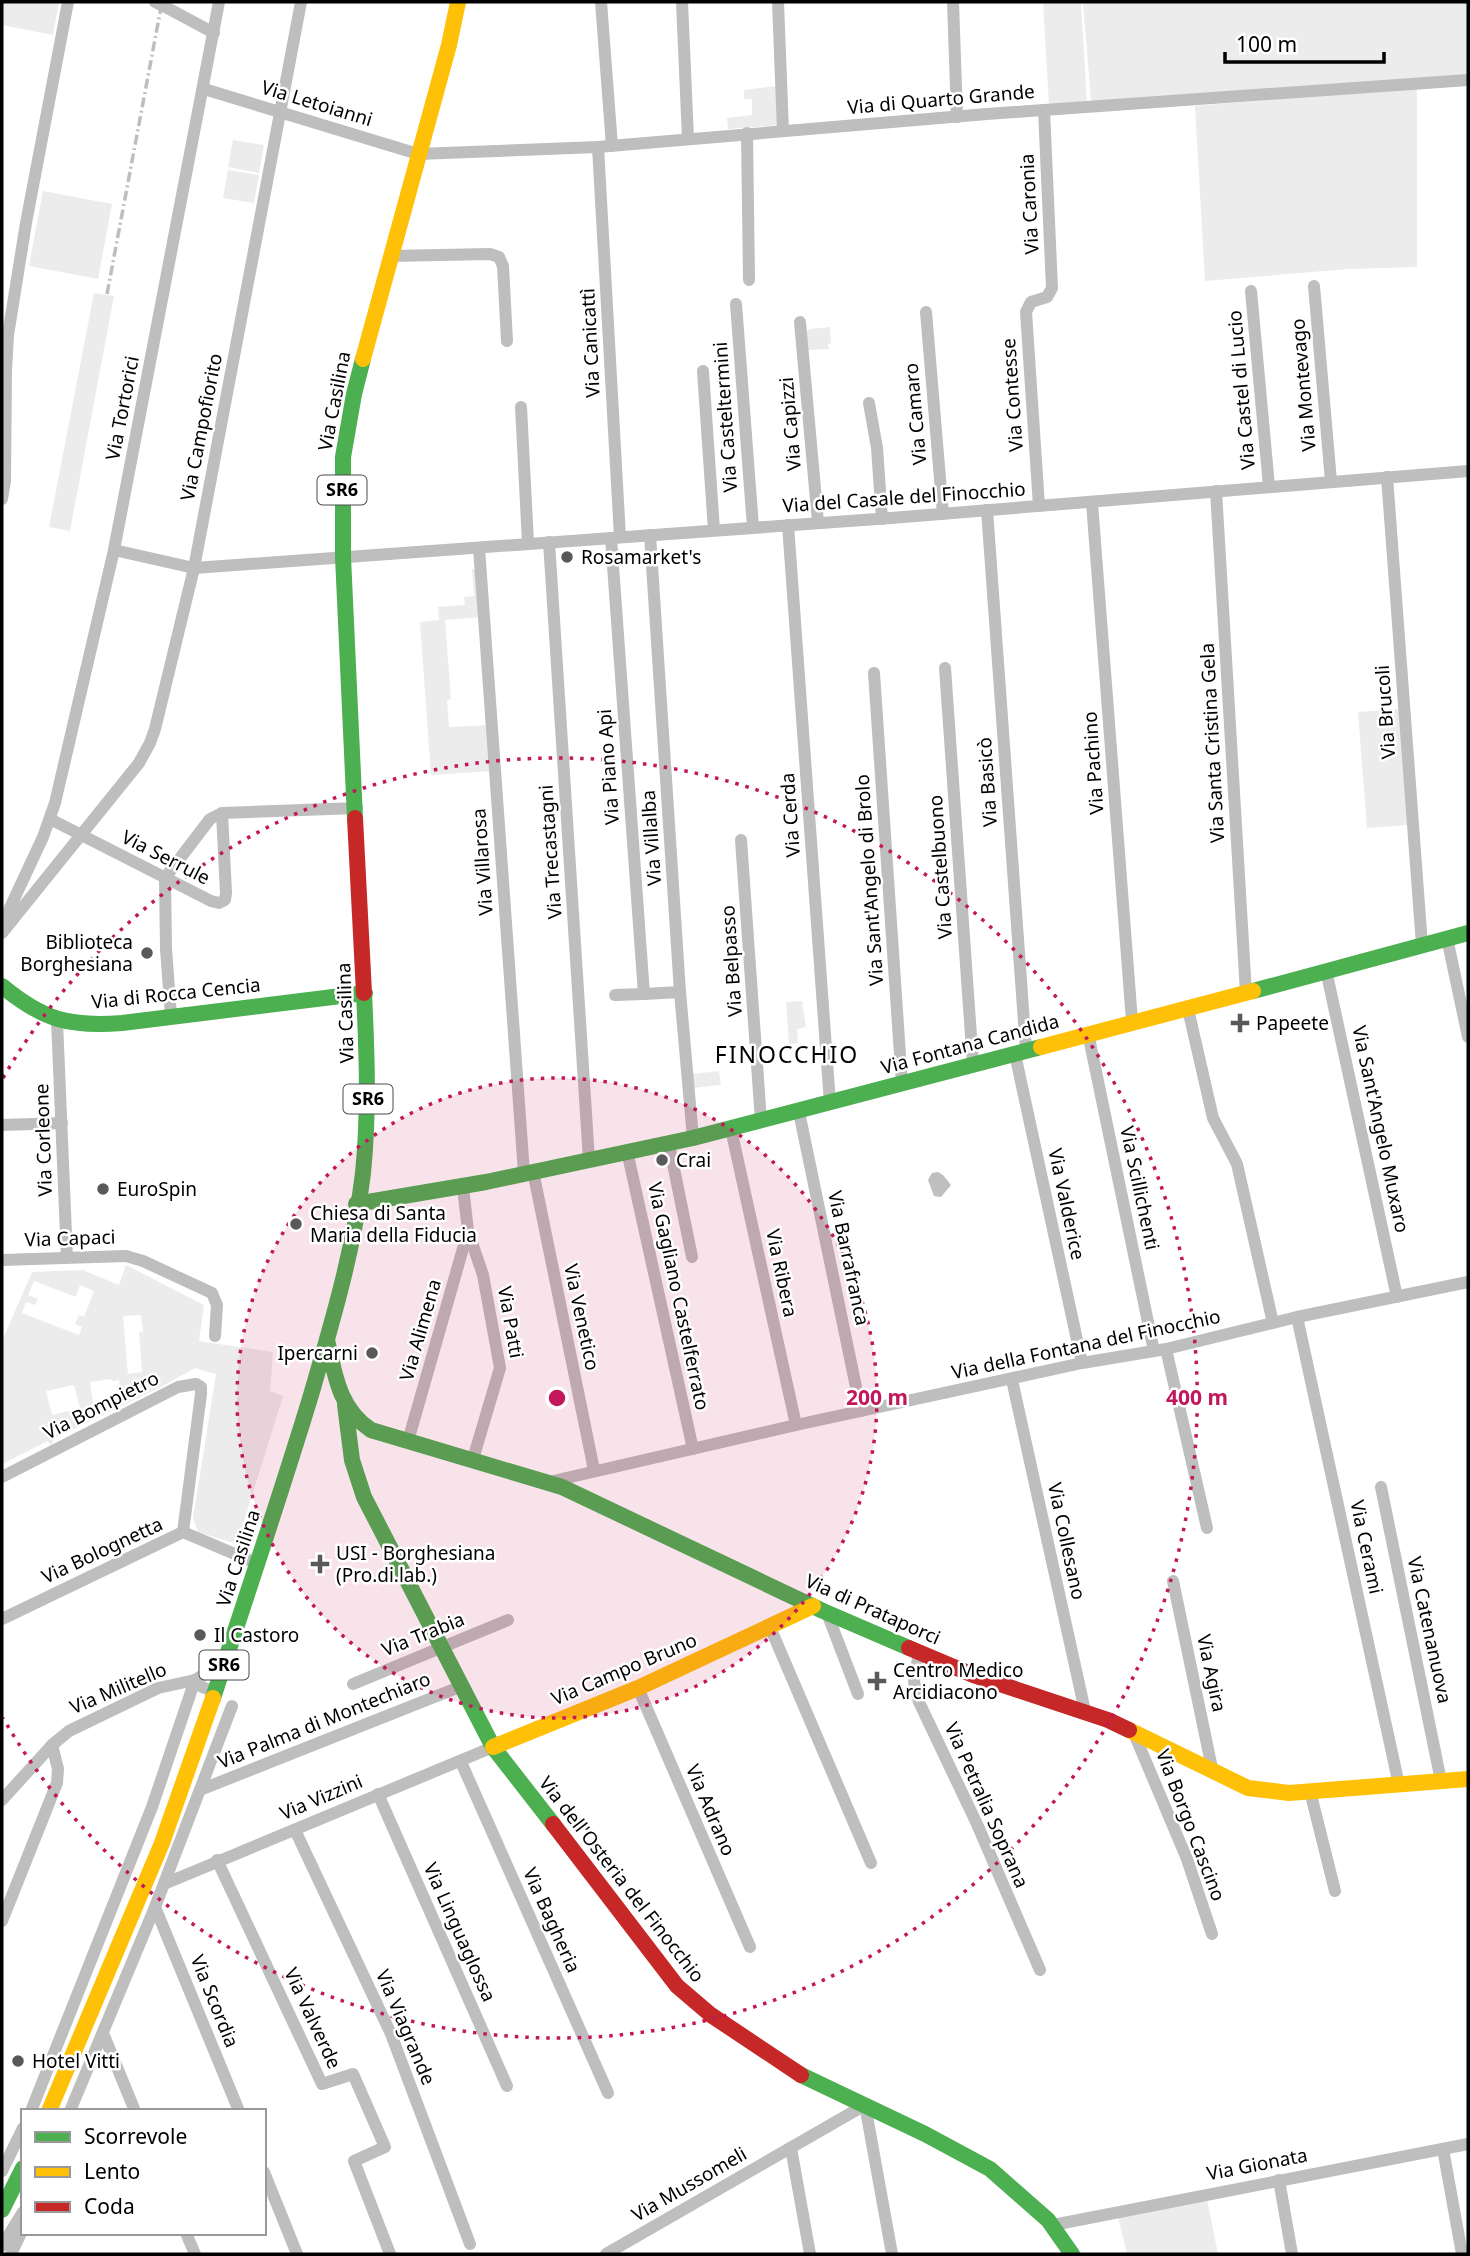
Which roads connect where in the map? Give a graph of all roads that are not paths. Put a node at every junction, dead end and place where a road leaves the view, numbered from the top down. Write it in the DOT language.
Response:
graph roads {
  1 [pos="68,2"];
  2 [pos="155,2"];
  3 [pos="219,2"];
  4 [pos="301,2"];
  5 [pos="458,2"];
  6 [pos="601,2"];
  7 [pos="682,2"];
  8 [pos="778,2"];
  9 [pos="953,2"];
  10 [pos="214,33"];
  11 [pos="1468,80"];
  12 [pos="204,89"];
  13 [pos="1044,110"];
  14 [pos="280,111"];
  15 [pos="957,117"];
  16 [pos="783,131"];
  17 [pos="747,134"];
  18 [pos="688,139"];
  19 [pos="611,146"];
  20 [pos="598,147"];
  21 [pos="418,154"];
  22 [pos="390,256"];
  23 [pos="749,280"];
  24 [pos="1314,286"];
  25 [pos="1251,291"];
  26 [pos="1049,295"];
  27 [pos="736,304"];
  28 [pos="926,312"];
  29 [pos="800,322"];
  30 [pos="506,341"];
  31 [pos="703,371"];
  32 [pos="869,403"];
  33 [pos="4,406"];
  34 [pos="521,407"];
  35 [pos="1468,471"];
  36 [pos="1387,477"];
  37 [pos="1331,481"];
  38 [pos="1269,486"];
  39 [pos="1216,491"];
  40 [pos="2,499"];
  41 [pos="1092,503"];
  42 [pos="1039,506"];
  43 [pos="987,510"];
  44 [pos="943,514"];
  45 [pos="882,519"];
  46 [pos="818,522"];
  47 [pos="788,525"];
  48 [pos="753,527"];
  49 [pos="714,530"];
  50 [pos="650,535"];
  51 [pos="615,538"];
  52 [pos="549,542"];
  53 [pos="528,543"];
  54 [pos="479,548"];
  55 [pos="114,550"];
  56 [pos="343,557"];
  57 [pos="194,568"];
  58 [pos="945,668"];
  59 [pos="874,673"];
  60 [pos="357,808"];
  61 [pos="222,813"];
  62 [pos="50,819"];
  63 [pos="81,836"];
  64 [pos="741,840"];
  65 [pos="165,878"];
  66 [pos="15,897"];
  67 [pos="28,902"];
  68 [pos="2,925"];
  69 [pos="2,933"];
  70 [pos="1468,933"];
  71 [pos="1447,938"];
  72 [pos="1422,945"];
  73 [pos="1326,970"];
  74 [pos="2,986"];
  75 [pos="680,992"];
  76 [pos="365,993"];
  77 [pos="1246,993"];
  78 [pos="644,994"];
  79 [pos="614,995"];
  80 [pos="1188,1009"];
  81 [pos="171,1016"];
  82 [pos="57,1021"];
  83 [pos="1132,1021"];
  84 [pos="1088,1033"];
  85 [pos="1468,1037"];
  86 [pos="1020,1052"];
  87 [pos="973,1064"];
  88 [pos="902,1084"];
  89 [pos="830,1104"];
  90 [pos="799,1112"];
  91 [pos="761,1121"];
  92 [pos="62,1123"];
  93 [pos="2,1125"];
  94 [pos="731,1129"];
  95 [pos="693,1139"];
  96 [pos="668,1143"];
  97 [pos="627,1151"];
  98 [pos="589,1160"];
  99 [pos="528,1172"];
  100 [pos="463,1187"];
  101 [pos="356,1204"];
  102 [pos="468,1231"];
  103 [pos="692,1257"];
  104 [pos="67,1258"];
  105 [pos="2,1260"];
  106 [pos="1468,1282"];
  107 [pos="1397,1297"];
  108 [pos="1297,1317"];
  109 [pos="1272,1323"];
  110 [pos="215,1336"];
  111 [pos="327,1339"];
  112 [pos="1160,1350"];
  113 [pos="1082,1363"];
  114 [pos="1012,1380"];
  115 [pos="345,1405"];
  116 [pos="861,1411"];
  117 [pos="796,1425"];
  118 [pos="408,1441"];
  119 [pos="693,1449"];
  120 [pos="473,1459"];
  121 [pos="594,1470"];
  122 [pos="2,1477"];
  123 [pos="548,1482"];
  124 [pos="1381,1488"];
  125 [pos="1207,1528"];
  126 [pos="183,1532"];
  127 [pos="258,1564"];
  128 [pos="1173,1581"];
  129 [pos="820,1609"];
  130 [pos="2,1619"];
  131 [pos="508,1620"];
  132 [pos="770,1627"];
  133 [pos="443,1647"];
  134 [pos="919,1652"];
  135 [pos="222,1672"];
  136 [pos="195,1680"];
  137 [pos="353,1684"];
  138 [pos="462,1686"];
  139 [pos="638,1688"];
  140 [pos="215,1692"];
  141 [pos="858,1694"];
  142 [pos="232,1706"];
  143 [pos="1085,1711"];
  144 [pos="1133,1731"];
  145 [pos="52,1745"];
  146 [pos="493,1747"];
  147 [pos="461,1762"];
  148 [pos="1213,1773"];
  149 [pos="1468,1779"];
  150 [pos="1441,1781"];
  151 [pos="1399,1785"];
  152 [pos="200,1790"];
  153 [pos="1310,1791"];
  154 [pos="4,1792"];
  155 [pos="378,1794"];
  156 [pos="295,1830"];
  157 [pos="165,1834"];
  158 [pos="182,1839"];
  159 [pos="218,1860"];
  160 [pos="871,1863"];
  161 [pos="164,1884"];
  162 [pos="1335,1891"];
  163 [pos="155,1907"];
  164 [pos="2,1921"];
  165 [pos="1212,1934"];
  166 [pos="750,1947"];
  167 [pos="1040,1970"];
  168 [pos="103,2033"];
  169 [pos="507,2086"];
  170 [pos="608,2093"];
  171 [pos="865,2105"];
  172 [pos="32,2109"];
  173 [pos="50,2109"];
  174 [pos="71,2109"];
  175 [pos="134,2109"];
  176 [pos="238,2109"];
  177 [pos="21,2132"];
  178 [pos="1468,2144"];
  179 [pos="791,2148"];
  180 [pos="1443,2149"];
  181 [pos="2,2171"];
  182 [pos="21,2172"];
  183 [pos="266,2177"];
  184 [pos="1279,2180"];
  185 [pos="2,2210"];
  186 [pos="21,2215"];
  187 [pos="1053,2225"];
  188 [pos="21,2233"];
  189 [pos="187,2235"];
  190 [pos="470,2244"];
  191 [pos="2,2246"];
  192 [pos="614,2252"];
  193 [pos="10,2254"];
  194 [pos="195,2254"];
  195 [pos="297,2254"];
  196 [pos="390,2254"];
  197 [pos="810,2254"];
  198 [pos="891,2254"];
  199 [pos="1072,2254"];
  200 [pos="1292,2254"];
  201 [pos="1462,2254"];
  1 -- 33 [label="street"];
  2 -- 10 [label="street, bridge"];
  3 -- 10 [label="street, Via Tortorici"];
  4 -- 14 [label="street, Via Campofiorito"];
  5 -- 21 [label="main road, Via Casilina / SR6"];
  6 -- 19 [label="street"];
  7 -- 18 [label="street"];
  8 -- 16 [label="street"];
  9 -- 15 [label="street"];
  10 -- 12 [label="street, Via Tortorici"];
  11 -- 13 [label="street, Via di Quarto Grande"];
  12 -- 14 [label="street, Via Letoianni"];
  12 -- 55 [label="street, Via Tortorici"];
  13 -- 15 [label="street, Via di Quarto Grande"];
  13 -- 26 [label="street, Via Caronia"];
  14 -- 21 [label="street, Via Letoianni"];
  14 -- 57 [label="street, Via Campofiorito"];
  15 -- 16 [label="street, Via di Quarto Grande"];
  16 -- 17 [label="street, Via di Quarto Grande"];
  17 -- 18 [label="street, Via di Quarto Grande"];
  17 -- 23 [label="street"];
  18 -- 19 [label="street, Via di Quarto Grande"];
  19 -- 20 [label="street, Via di Quarto Grande"];
  20 -- 21 [label="street, Via di Quarto Grande"];
  20 -- 51 [label="street, Via Canicattì"];
  21 -- 22 [label="main road, Via Casilina / SR6"];
  22 -- 30 [label="street"];
  22 -- 56 [label="main road, Via Casilina / SR6"];
  24 -- 37 [label="street, Via Montevago"];
  25 -- 38 [label="street, Via Castel di Lucio"];
  26 -- 42 [label="street, Via Contesse"];
  27 -- 48 [label="street, Via Casteltermini"];
  28 -- 44 [label="street, Via Camaro"];
  29 -- 46 [label="street, Via Capizzi"];
  31 -- 49 [label="street"];
  32 -- 45 [label="street"];
  33 -- 40 [label="street"];
  34 -- 53 [label="street"];
  35 -- 36 [label="street, Via del Casale del Finocchio"];
  36 -- 37 [label="street, Via del Casale del Finocchio"];
  36 -- 72 [label="street, Via Brucoli"];
  37 -- 38 [label="street, Via del Casale del Finocchio"];
  38 -- 39 [label="street, Via del Casale del Finocchio"];
  39 -- 41 [label="street, Via del Casale del Finocchio"];
  39 -- 77 [label="street, Via Santa Cristina Gela"];
  41 -- 42 [label="street, Via del Casale del Finocchio"];
  41 -- 83 [label="street, Via Pachino"];
  42 -- 43 [label="street, Via del Casale del Finocchio"];
  43 -- 44 [label="street, Via del Casale del Finocchio"];
  43 -- 86 [label="street, Via Basicò"];
  44 -- 45 [label="street, Via del Casale del Finocchio"];
  45 -- 46 [label="street, Via del Casale del Finocchio"];
  46 -- 47 [label="street, Via del Casale del Finocchio"];
  47 -- 48 [label="street, Via del Casale del Finocchio"];
  47 -- 89 [label="street, Via Cerda"];
  48 -- 49 [label="street, Via del Casale del Finocchio"];
  49 -- 50 [label="street, Via del Casale del Finocchio"];
  50 -- 51 [label="street, Via del Casale del Finocchio"];
  50 -- 75 [label="street, Via Villalba"];
  51 -- 52 [label="street, Via del Casale del Finocchio"];
  51 -- 78 [label="street, Via Piano Api"];
  52 -- 53 [label="street, Via del Casale del Finocchio"];
  52 -- 98 [label="street, Via Trecastagni"];
  53 -- 54 [label="street, Via del Casale del Finocchio"];
  54 -- 56 [label="street, Via del Casale del Finocchio"];
  54 -- 99 [label="street, Via Villarosa"];
  55 -- 57 [label="street, Via del Casale del Finocchio"];
  55 -- 62 [label="street, Via Tortorici"];
  56 -- 57 [label="street, Via del Casale del Finocchio"];
  56 -- 60 [label="main road, Via Casilina / SR6"];
  57 -- 63 [label="street, Via Campofiorito"];
  58 -- 87 [label="street, Via Castelbuono"];
  59 -- 88 [label="street, Via Sant'Angelo di Brolo"];
  60 -- 61 [label="street"];
  60 -- 76 [label="main road, Via Casilina / SR6"];
  61 -- 65 [label="street"];
  61 -- 65 [label="street, Via Serrule"];
  62 -- 63 [label="street, Via Serrule"];
  62 -- 66 [label="street, Via Tortorici"];
  63 -- 65 [label="street, Via Serrule"];
  63 -- 67 [label="street, Via Campofiorito"];
  64 -- 91 [label="street, Via Belpasso"];
  65 -- 81 [label="street"];
  66 -- 67 [label="street"];
  66 -- 68 [label="street, Via Tortorici"];
  67 -- 69 [label="street, Via Campofiorito"];
  70 -- 71 [label="main road, Via Fontana Candida"];
  71 -- 72 [label="main road, Via Fontana Candida"];
  71 -- 85 [label="street"];
  72 -- 73 [label="main road, Via Fontana Candida"];
  73 -- 77 [label="main road, Via Fontana Candida"];
  73 -- 107 [label="street, Via Sant'Angelo Muxaro"];
  74 -- 82 [label="main road, Via di Rocca Cencia"];
  75 -- 78 [label="street"];
  75 -- 95 [label="street, Via Villalba"];
  76 -- 81 [label="main road, Via di Rocca Cencia"];
  76 -- 101 [label="main road, Via Casilina / SR6"];
  77 -- 80 [label="main road, Via Fontana Candida"];
  78 -- 79 [label="street"];
  80 -- 83 [label="main road, Via Fontana Candida"];
  80 -- 109 [label="street"];
  81 -- 82 [label="main road, Via di Rocca Cencia"];
  82 -- 92 [label="street, Via Corleone"];
  83 -- 84 [label="main road, Via Fontana Candida"];
  84 -- 86 [label="main road, Via Fontana Candida"];
  84 -- 112 [label="street, Via Scillichenti"];
  86 -- 87 [label="main road, Via Fontana Candida"];
  86 -- 113 [label="street, Via Valderice"];
  87 -- 88 [label="main road, Via Fontana Candida"];
  88 -- 89 [label="main road, Via Fontana Candida"];
  89 -- 90 [label="main road, Via Fontana Candida"];
  90 -- 91 [label="main road, Via Fontana Candida"];
  90 -- 116 [label="street, Via Barrafranca"];
  91 -- 94 [label="main road, Via Fontana Candida"];
  92 -- 93 [label="street"];
  92 -- 104 [label="street, Via Corleone"];
  94 -- 95 [label="main road, Via Fontana Candida"];
  94 -- 117 [label="street, Via Ribera"];
  95 -- 96 [label="main road, Via Fontana Candida"];
  96 -- 97 [label="main road, Via Fontana Candida"];
  96 -- 103 [label="street"];
  97 -- 98 [label="main road, Via Fontana Candida"];
  97 -- 119 [label="street, Via Gagliano Castelferrato"];
  98 -- 99 [label="main road, Via Fontana Candida"];
  99 -- 100 [label="main road, Via Fontana Candida"];
  99 -- 121 [label="street, Via Venetico"];
  100 -- 101 [label="main road, Via Fontana Candida"];
  100 -- 102 [label="street, Via Alimena"];
  101 -- 111 [label="main road, Via Casilina / SR6"];
  102 -- 118 [label="street, Via Alimena"];
  102 -- 120 [label="street, Via Patti"];
  104 -- 105 [label="street, Via Capaci"];
  104 -- 110 [label="street, Via Capaci"];
  106 -- 107 [label="street, Via della Fontana del Finocchio"];
  107 -- 108 [label="street, Via della Fontana del Finocchio"];
  108 -- 109 [label="street, Via della Fontana del Finocchio"];
  108 -- 151 [label="street, Via Cerami"];
  109 -- 112 [label="street, Via della Fontana del Finocchio"];
  111 -- 115 [label="main road, Via di Prataporci"];
  111 -- 127 [label="main road, Via Casilina / SR6"];
  112 -- 113 [label="street, Via della Fontana del Finocchio"];
  112 -- 125 [label="street, Via Scillichenti"];
  113 -- 114 [label="street, Via della Fontana del Finocchio"];
  114 -- 116 [label="street, Via della Fontana del Finocchio"];
  114 -- 143 [label="street, Via Collesano"];
  115 -- 118 [label="main road, Via di Prataporci"];
  115 -- 133 [label="main road, Via dell'Osteria del Finocchio"];
  116 -- 117 [label="street, Via della Fontana del Finocchio"];
  117 -- 119 [label="street, Via della Fontana del Finocchio"];
  118 -- 120 [label="main road, Via di Prataporci"];
  119 -- 121 [label="street, Via della Fontana del Finocchio"];
  120 -- 123 [label="main road, Via di Prataporci"];
  121 -- 123 [label="street, Via della Fontana del Finocchio"];
  122 -- 126 [label="street, Via Bompietro"];
  123 -- 129 [label="main road, Via di Prataporci"];
  124 -- 150 [label="street, Via Catenanuova"];
  126 -- 127 [label="street, Via Bolognetta"];
  126 -- 130 [label="street, Via Bolognetta"];
  127 -- 135 [label="main road, Via Casilina / SR6"];
  128 -- 148 [label="street, Via Agira"];
  129 -- 132 [label="main road, Via Campo Bruno"];
  129 -- 134 [label="main road, Via di Prataporci"];
  129 -- 141 [label="street"];
  131 -- 133 [label="street, Via Trabia"];
  132 -- 139 [label="main road, Via Campo Bruno"];
  132 -- 160 [label="street"];
  133 -- 137 [label="street, Via Trabia"];
  133 -- 138 [label="main road, Via dell'Osteria del Finocchio"];
  134 -- 143 [label="main road, Via di Prataporci"];
  134 -- 167 [label="street, Via Petralia Soprana"];
  135 -- 136 [label="street, Via Militello"];
  135 -- 140 [label="main road, Via Casilina / SR6"];
  136 -- 140 [label="street, Via Militello"];
  136 -- 145 [label="street, Via Militello"];
  136 -- 172 [label="street"];
  138 -- 146 [label="main road, Via dell'Osteria del Finocchio"];
  138 -- 152 [label="street, Via Palma di Montechiaro"];
  139 -- 146 [label="main road, Via Campo Bruno"];
  139 -- 166 [label="street, Via Adrano"];
  140 -- 157 [label="main road, Via Casilina / SR6"];
  142 -- 152 [label="street"];
  143 -- 144 [label="main road, Via di Prataporci"];
  144 -- 148 [label="main road, Via di Prataporci"];
  144 -- 165 [label="street, Via Borgo Cascino"];
  145 -- 154 [label="street, Via Militello"];
  145 -- 164 [label="street"];
  146 -- 147 [label="street, Via Vizzini"];
  146 -- 171 [label="main road, Via dell'Osteria del Finocchio"];
  147 -- 155 [label="street, Via Vizzini"];
  147 -- 170 [label="street, Via Bagheria"];
  148 -- 153 [label="main road, Via di Prataporci"];
  149 -- 150 [label="main road, Via di Prataporci"];
  150 -- 151 [label="main road, Via di Prataporci"];
  151 -- 153 [label="main road, Via di Prataporci"];
  152 -- 158 [label="street"];
  153 -- 162 [label="street"];
  155 -- 156 [label="street, Via Vizzini"];
  155 -- 169 [label="street, Via Linguaglossa"];
  156 -- 159 [label="street, Via Vizzini"];
  156 -- 190 [label="street, Via Viagrande"];
  157 -- 158 [label="street"];
  157 -- 173 [label="main road, Via Casilina / SR6"];
  158 -- 161 [label="street"];
  159 -- 161 [label="street, Via Vizzini"];
  159 -- 196 [label="street, Via Valverde"];
  161 -- 163 [label="street"];
  163 -- 168 [label="street"];
  163 -- 176 [label="street, Via Scordia"];
  168 -- 174 [label="street"];
  168 -- 175 [label="street"];
  171 -- 179 [label="street, Via Mussomeli"];
  171 -- 187 [label="main road, Via dell'Osteria del Finocchio"];
  171 -- 198 [label="street"];
  177 -- 181 [label="street"];
  178 -- 180 [label="street, Via Gionata"];
  179 -- 192 [label="street, Via Mussomeli"];
  179 -- 197 [label="street"];
  180 -- 184 [label="street, Via Gionata"];
  180 -- 201 [label="street"];
  182 -- 185 [label="main road"];
  183 -- 195 [label="street"];
  184 -- 187 [label="street, Via Gionata"];
  184 -- 200 [label="street"];
  186 -- 191 [label="street"];
  187 -- 199 [label="main road, Via dell'Osteria del Finocchio"];
  188 -- 193 [label="street"];
  189 -- 194 [label="street"];
}
